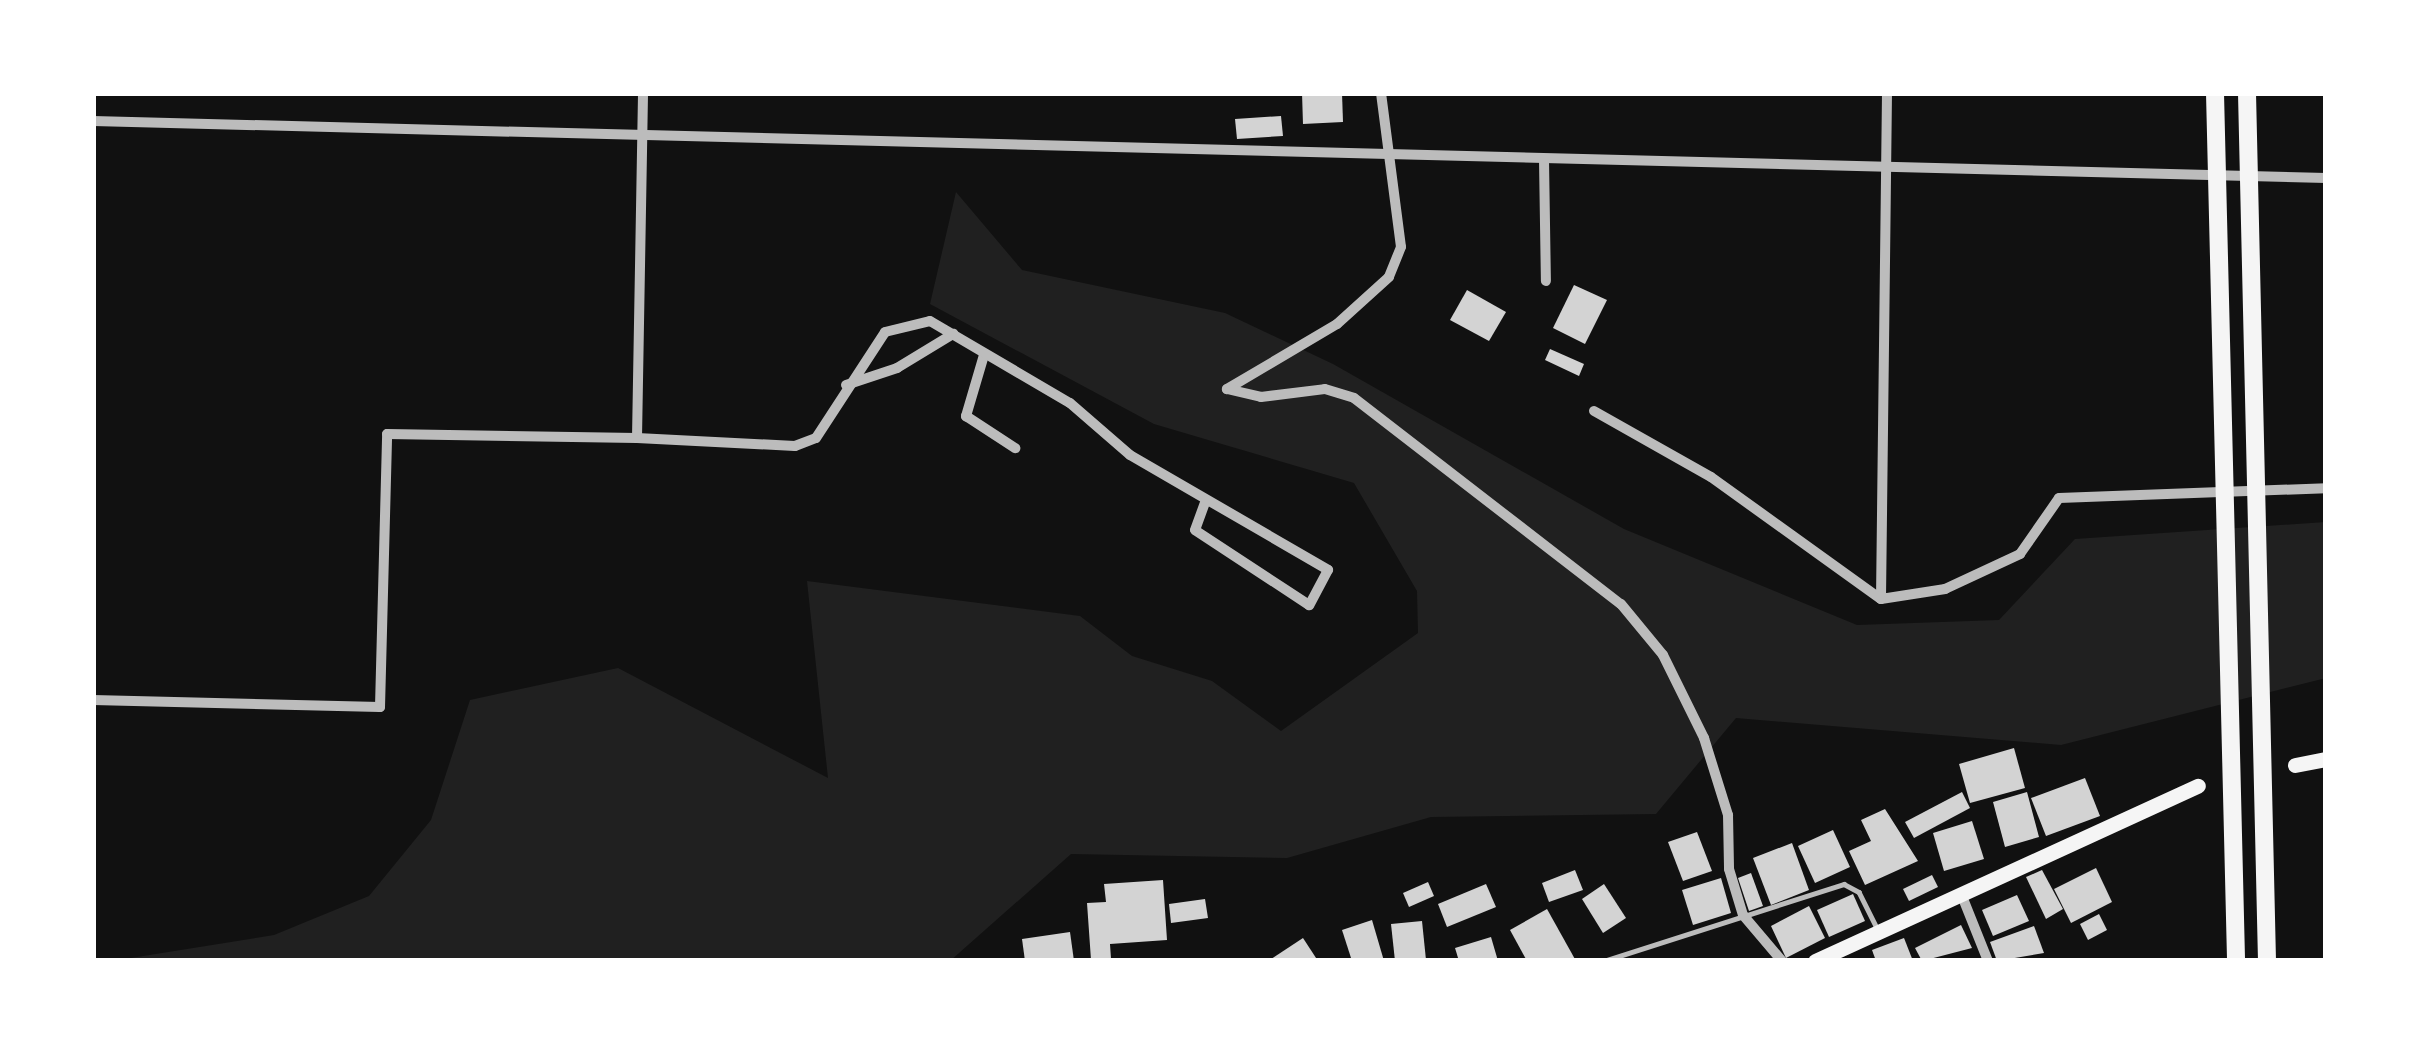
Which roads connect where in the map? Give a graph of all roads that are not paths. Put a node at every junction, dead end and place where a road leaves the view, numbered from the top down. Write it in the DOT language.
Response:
graph roads {
  1 [pos="643,93"];
  2 [pos="1381,93"];
  3 [pos="1887,93"];
  4 [pos="2215,93"];
  5 [pos="2247,93"];
  6 [pos="93,121"];
  7 [pos="642,141"];
  8 [pos="1393,156"];
  9 [pos="1544,160"];
  10 [pos="1886,168"];
  11 [pos="2326,178"];
  12 [pos="1546,281"];
  13 [pos="953,334"];
  14 [pos="983,355"];
  15 [pos="846,385"];
  16 [pos="1594,411"];
  17 [pos="637,438"];
  18 [pos="1015,448"];
  19 [pos="2323,489"];
  20 [pos="1206,500"];
  21 [pos="1881,599"];
  22 [pos="93,700"];
  23 [pos="2326,759"];
  24 [pos="2295,765"];
  25 [pos="2198,786"];
  26 [pos="1962,896"];
  27 [pos="1746,919"];
  28 [pos="1879,933"];
  29 [pos="1604,961"];
  30 [pos="1782,961"];
  31 [pos="1815,961"];
  32 [pos="1988,961"];
  33 [pos="2236,961"];
  34 [pos="2267,961"];
  1 -- 7 [label="street"];
  2 -- 8 [label="street"];
  3 -- 10 [label="street"];
  4 -- 33 [label="highway"];
  5 -- 34 [label="highway"];
  6 -- 7 [label="street"];
  7 -- 8 [label="street"];
  7 -- 17 [label="street"];
  8 -- 9 [label="street"];
  8 -- 27 [label="street"];
  9 -- 10 [label="street"];
  9 -- 12 [label="street"];
  10 -- 11 [label="street"];
  10 -- 21 [label="street"];
  13 -- 14 [label="street"];
  13 -- 15 [label="street"];
  13 -- 15 [label="street"];
  14 -- 18 [label="street"];
  14 -- 20 [label="street"];
  15 -- 17 [label="street"];
  16 -- 21 [label="street"];
  17 -- 22 [label="street"];
  19 -- 21 [label="street"];
  20 -- 20 [label="street"];
  23 -- 24 [label="main road"];
  25 -- 26 [label="main road"];
  26 -- 28 [label="main road"];
  26 -- 32 [label="street"];
  27 -- 28 [label="lane"];
  27 -- 29 [label="lane"];
  27 -- 30 [label="street"];
  28 -- 31 [label="main road"];
}
